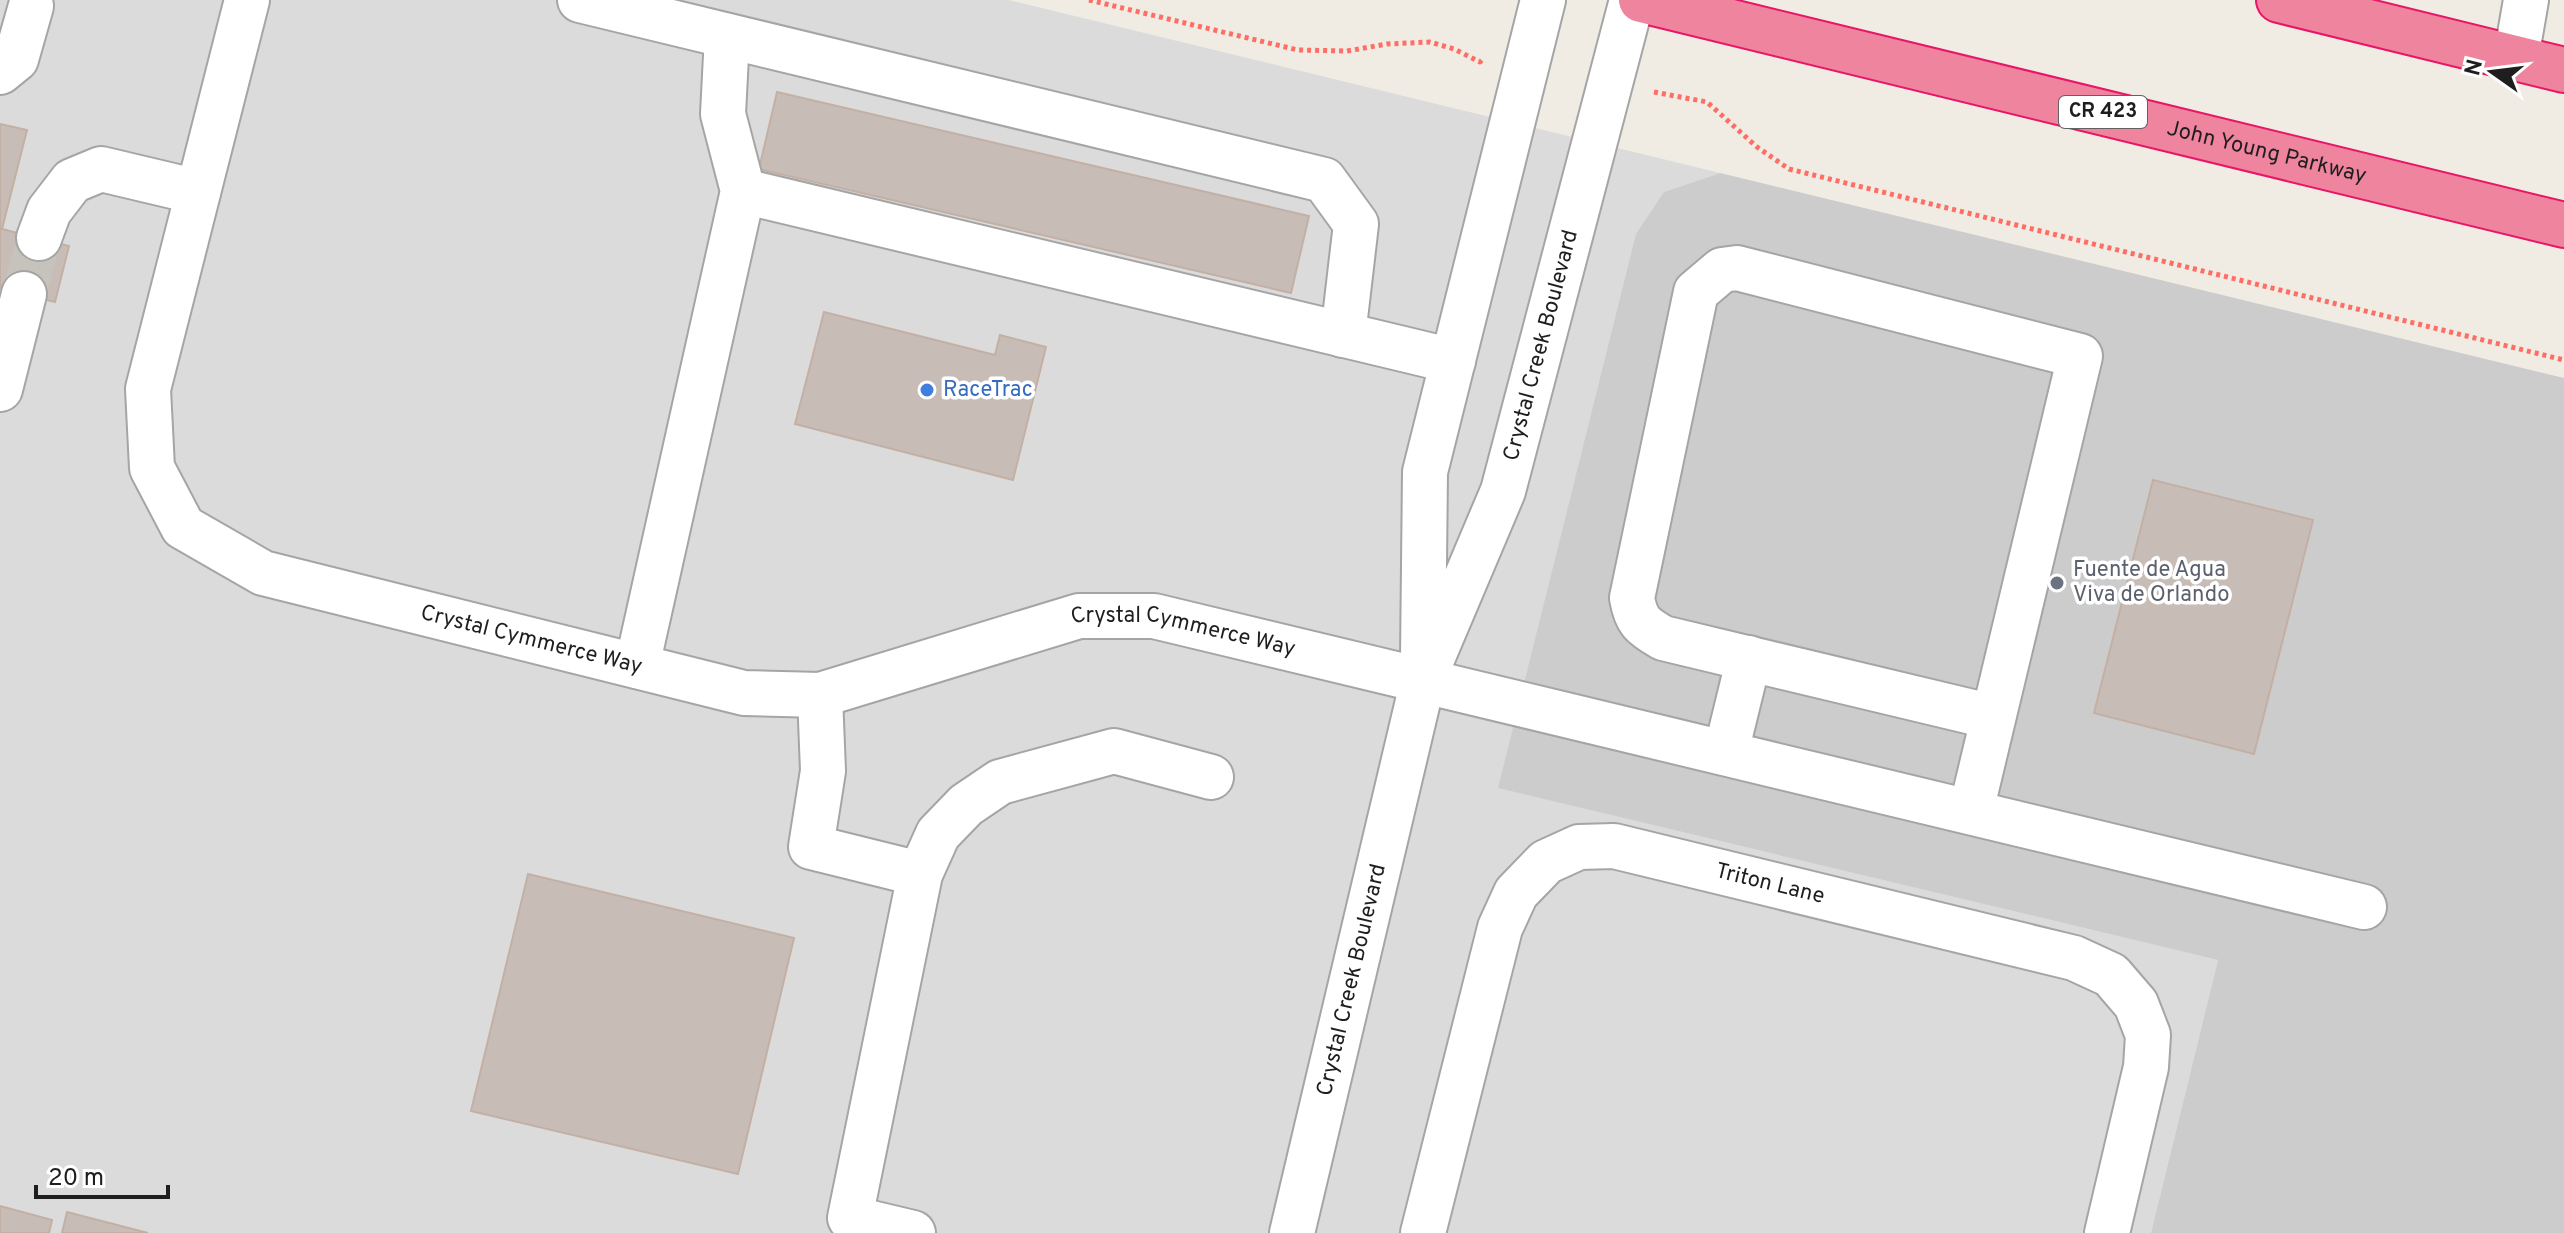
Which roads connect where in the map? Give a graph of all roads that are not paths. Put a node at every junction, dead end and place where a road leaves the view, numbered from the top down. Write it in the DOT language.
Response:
graph roads {
  1 [pos="247,0"];
  2 [pos="580,0"];
  3 [pos="1543,0"];
  4 [pos="1632,0"];
  5 [pos="1641,0"];
  6 [pos="2279,0"];
  7 [pos="2526,0"];
  8 [pos="31,6"];
  9 [pos="727,36"];
  10 [pos="2516,58"];
  11 [pos="2564,70"];
  12 [pos="0,72"];
  13 [pos="743,191"];
  14 [pos="198,192"];
  15 [pos="2564,225"];
  16 [pos="39,238"];
  17 [pos="24,294"];
  18 [pos="1343,335"];
  19 [pos="1453,361"];
  20 [pos="0,389"];
  21 [pos="1749,658"];
  22 [pos="637,666"];
  23 [pos="1423,680"];
  24 [pos="820,695"];
  25 [pos="1993,717"];
  26 [pos="1726,752"];
  27 [pos="1211,777"];
  28 [pos="1971,811"];
  29 [pos="920,874"];
  30 [pos="2364,907"];
  31 [pos="913,1233"];
  32 [pos="1292,1233"];
  33 [pos="1423,1233"];
  34 [pos="2107,1233"];
  1 -- 14 [label="street, Crystal Cymmerce Way"];
  2 -- 9 [label="street"];
  3 -- 19 [label="street, Crystal Creek Boulevard"];
  4 -- 23 [label="street, Crystal Creek Boulevard"];
  5 -- 15 [label="highway, John Young Parkway / CR 423"];
  6 -- 10 [label="highway"];
  7 -- 10 [label="street"];
  8 -- 12 [label="street"];
  9 -- 13 [label="street"];
  9 -- 18 [label="street"];
  10 -- 11 [label="highway"];
  13 -- 18 [label="street"];
  13 -- 22 [label="street"];
  14 -- 16 [label="street"];
  14 -- 22 [label="street, Crystal Cymmerce Way"];
  17 -- 20 [label="street"];
  18 -- 19 [label="street"];
  19 -- 23 [label="street, Crystal Creek Boulevard"];
  21 -- 25 [label="street"];
  21 -- 25 [label="street"];
  21 -- 26 [label="street"];
  22 -- 24 [label="street, Crystal Cymmerce Way"];
  23 -- 24 [label="street, Crystal Cymmerce Way"];
  23 -- 26 [label="street, Crystal Cymmerce Way"];
  23 -- 32 [label="street, Crystal Creek Boulevard"];
  24 -- 29 [label="street"];
  25 -- 28 [label="street"];
  26 -- 28 [label="street, Crystal Cymmerce Way"];
  27 -- 29 [label="street"];
  28 -- 30 [label="street, Crystal Cymmerce Way"];
  29 -- 31 [label="street"];
  33 -- 34 [label="street, Triton Lane"];
}
